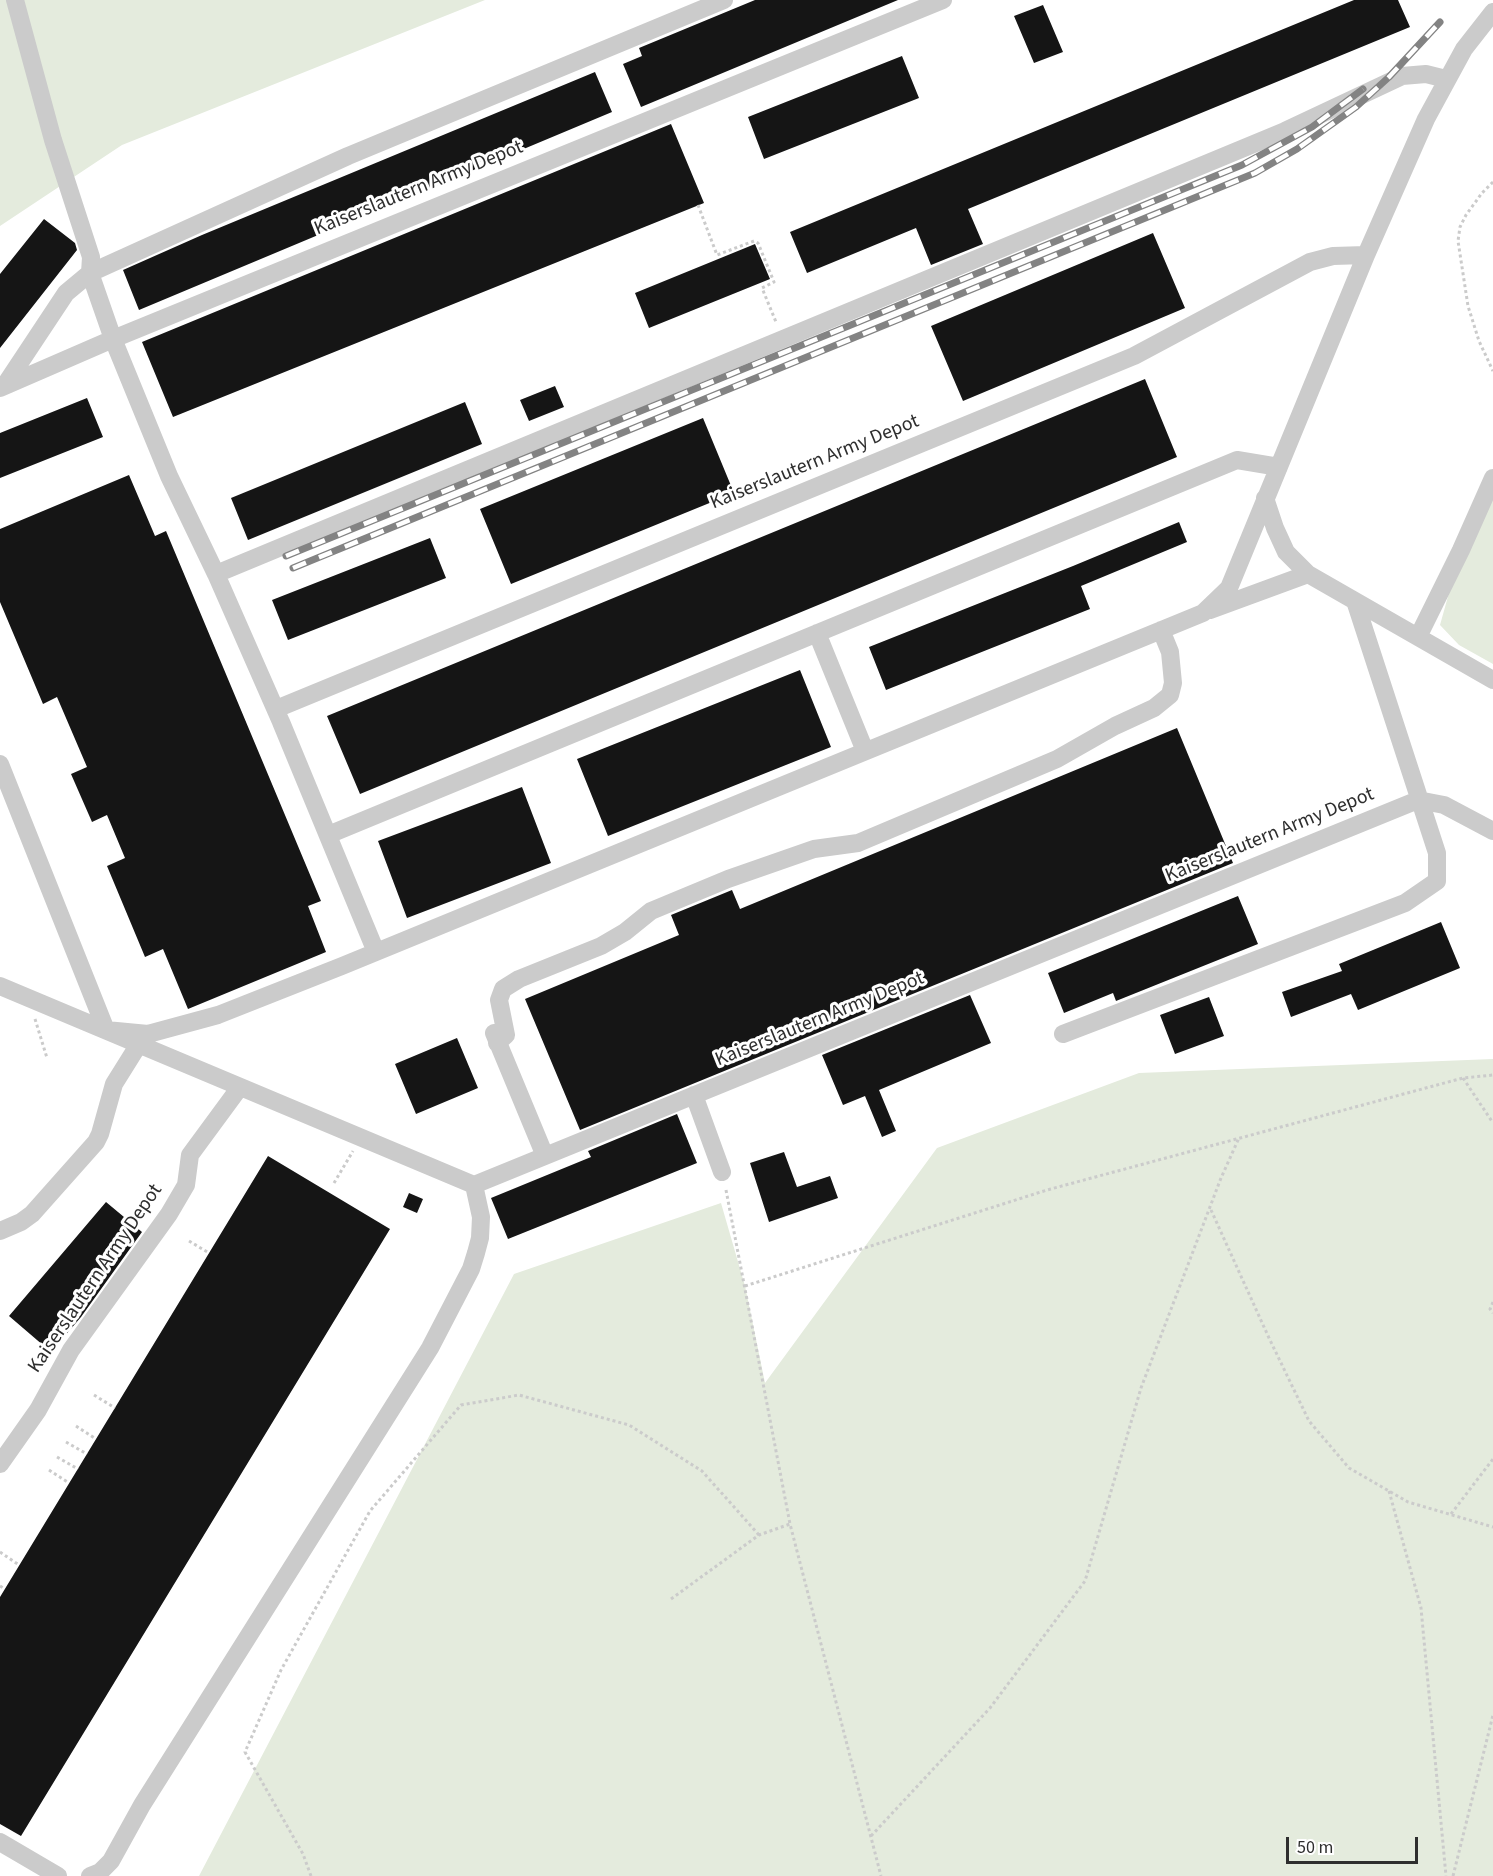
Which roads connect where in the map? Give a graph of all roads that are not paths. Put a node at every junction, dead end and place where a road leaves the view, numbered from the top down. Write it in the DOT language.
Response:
graph roads {
  1 [pos="15,0"];
  2 [pos="724,0"];
  3 [pos="943,0"];
  4 [pos="1493,12"];
  5 [pos="1446,79"];
  6 [pos="1366,255"];
  7 [pos="90,273"];
  8 [pos="112,339"];
  9 [pos="3,386"];
  10 [pos="1279,467"];
  11 [pos="1493,478"];
  12 [pos="1265,498"];
  13 [pos="216,574"];
  14 [pos="1308,574"];
  15 [pos="1355,601"];
  16 [pos="1203,613"];
  17 [pos="1161,630"];
  18 [pos="817,633"];
  19 [pos="1418,637"];
  20 [pos="1493,680"];
  21 [pos="276,709"];
  22 [pos="865,752"];
  23 [pos="0,764"];
  24 [pos="1418,800"];
  25 [pos="1493,831"];
  26 [pos="328,835"];
  27 [pos="376,952"];
  28 [pos="0,986"];
  29 [pos="106,1030"];
  30 [pos="1063,1034"];
  31 [pos="139,1044"];
  32 [pos="240,1087"];
  33 [pos="694,1095"];
  34 [pos="545,1156"];
  35 [pos="722,1172"];
  36 [pos="474,1185"];
  37 [pos="0,1231"];
  38 [pos="0,1464"];
  39 [pos="0,1842"];
  40 [pos="58,1876"];
  41 [pos="90,1876"];
  1 -- 7 [label="lane"];
  2 -- 7 [label="lane, Kaiserslautern Army Depot"];
  3 -- 8 [label="lane, Kaiserslautern Army Depot"];
  4 -- 5 [label="lane"];
  5 -- 6 [label="lane"];
  5 -- 13 [label="lane"];
  6 -- 10 [label="lane"];
  6 -- 21 [label="lane, Kaiserslautern Army Depot"];
  7 -- 8 [label="lane"];
  7 -- 9 [label="lane, Kaiserslautern Army Depot"];
  8 -- 9 [label="lane, Kaiserslautern Army Depot"];
  8 -- 13 [label="lane"];
  10 -- 12 [label="lane"];
  10 -- 18 [label="lane"];
  11 -- 19 [label="lane"];
  12 -- 14 [label="lane"];
  12 -- 16 [label="lane"];
  13 -- 21 [label="lane"];
  14 -- 15 [label="lane"];
  14 -- 16 [label="lane"];
  15 -- 19 [label="lane"];
  15 -- 24 [label="lane"];
  16 -- 17 [label="lane"];
  17 -- 22 [label="lane"];
  17 -- 34 [label="lane"];
  18 -- 22 [label="lane"];
  18 -- 26 [label="lane"];
  19 -- 20 [label="lane"];
  21 -- 26 [label="lane"];
  22 -- 27 [label="lane"];
  23 -- 29 [label="lane"];
  24 -- 25 [label="lane"];
  24 -- 30 [label="lane"];
  24 -- 33 [label="lane, Kaiserslautern Army Depot"];
  26 -- 27 [label="lane"];
  27 -- 29 [label="lane"];
  28 -- 29 [label="lane"];
  29 -- 31 [label="lane"];
  31 -- 32 [label="lane"];
  31 -- 37 [label="lane"];
  32 -- 36 [label="lane"];
  32 -- 38 [label="lane, Kaiserslautern Army Depot"];
  33 -- 34 [label="lane, Kaiserslautern Army Depot"];
  33 -- 35 [label="lane"];
  34 -- 36 [label="lane, Kaiserslautern Army Depot"];
  36 -- 41 [label="lane"];
  39 -- 40 [label="lane"];
}
